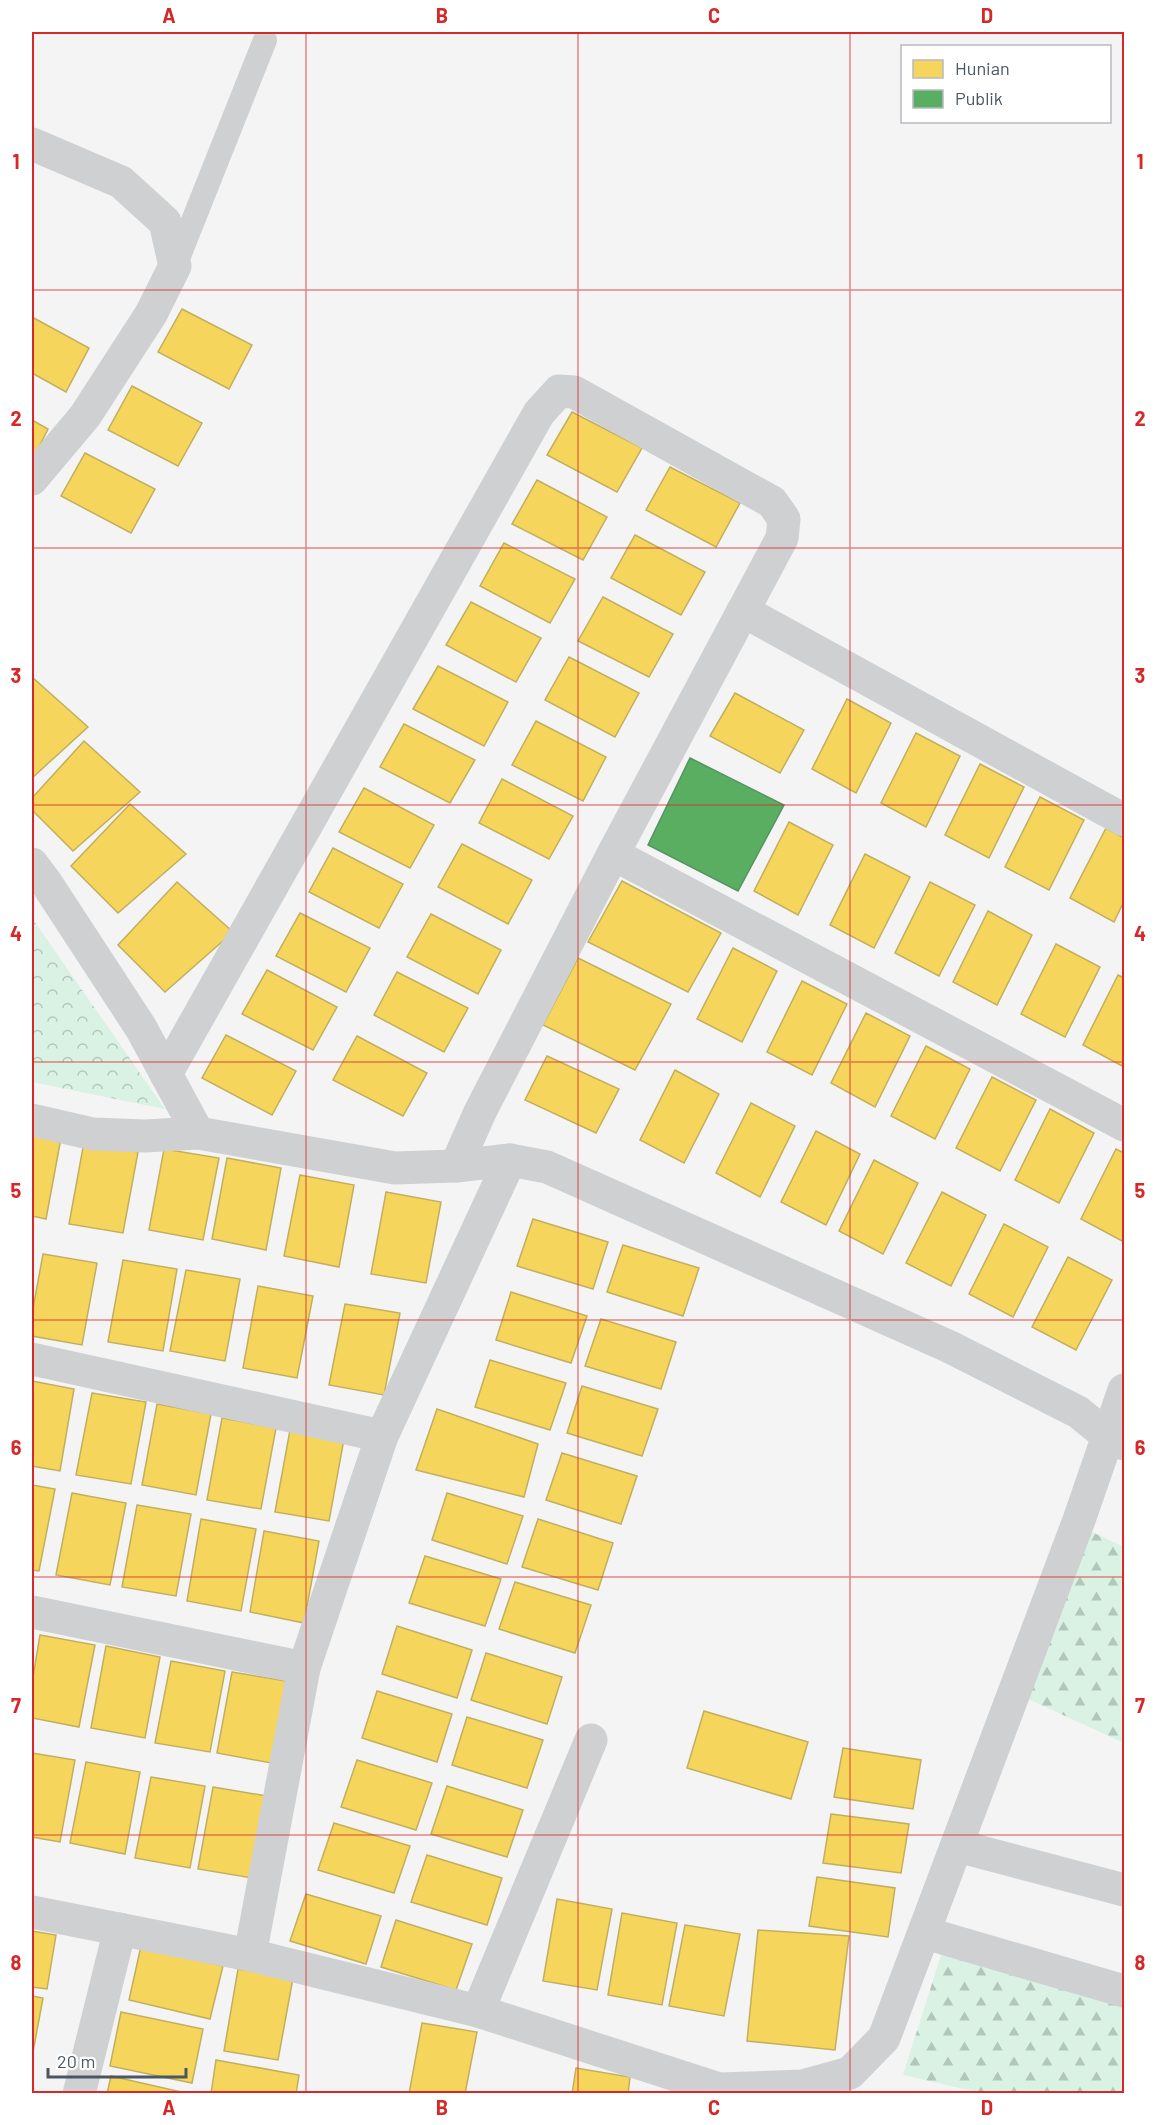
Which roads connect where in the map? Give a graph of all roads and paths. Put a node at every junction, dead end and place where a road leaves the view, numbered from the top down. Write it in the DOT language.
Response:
graph roads {
  1 [pos="265,40"];
  2 [pos="32,144"];
  3 [pos="175,266"];
  4 [pos="32,479"];
  5 [pos="743,611"];
  6 [pos="1125,820"];
  7 [pos="613,854"];
  8 [pos="32,864"];
  9 [pos="166,1074"];
  10 [pos="32,1120"];
  11 [pos="1125,1125"];
  12 [pos="198,1133"];
  13 [pos="510,1160"];
  14 [pos="456,1166"];
  15 [pos="32,1359"];
  16 [pos="1125,1390"];
  17 [pos="382,1436"];
  18 [pos="1117,1441"];
  19 [pos="32,1612"];
  20 [pos="304,1668"];
  21 [pos="591,1740"];
  22 [pos="957,1846"];
  23 [pos="1125,1890"];
  24 [pos="32,1912"];
  25 [pos="120,1929"];
  26 [pos="925,1933"];
  27 [pos="250,1955"];
  28 [pos="1125,1991"];
  29 [pos="478,2011"];
  30 [pos="719,2091"];
  31 [pos="79,2094"];
  1 -- 3 [label="lane"];
  2 -- 3 [label="street"];
  3 -- 4 [label="street"];
  5 -- 6 [label="street"];
  5 -- 7 [label="street"];
  5 -- 9 [label="street"];
  7 -- 11 [label="street"];
  7 -- 14 [label="street"];
  8 -- 9 [label="street"];
  9 -- 12 [label="street"];
  10 -- 12 [label="street"];
  12 -- 14 [label="street"];
  13 -- 14 [label="street"];
  13 -- 17 [label="street"];
  13 -- 18 [label="street"];
  15 -- 17 [label="street"];
  16 -- 18 [label="street"];
  17 -- 20 [label="street"];
  18 -- 22 [label="street"];
  19 -- 20 [label="street"];
  20 -- 27 [label="street"];
  21 -- 29 [label="street"];
  22 -- 23 [label="street"];
  22 -- 26 [label="street"];
  24 -- 25 [label="street"];
  25 -- 27 [label="street"];
  25 -- 31 [label="street"];
  26 -- 28 [label="street"];
  26 -- 30 [label="street"];
  27 -- 29 [label="street"];
  29 -- 30 [label="street"];
}
